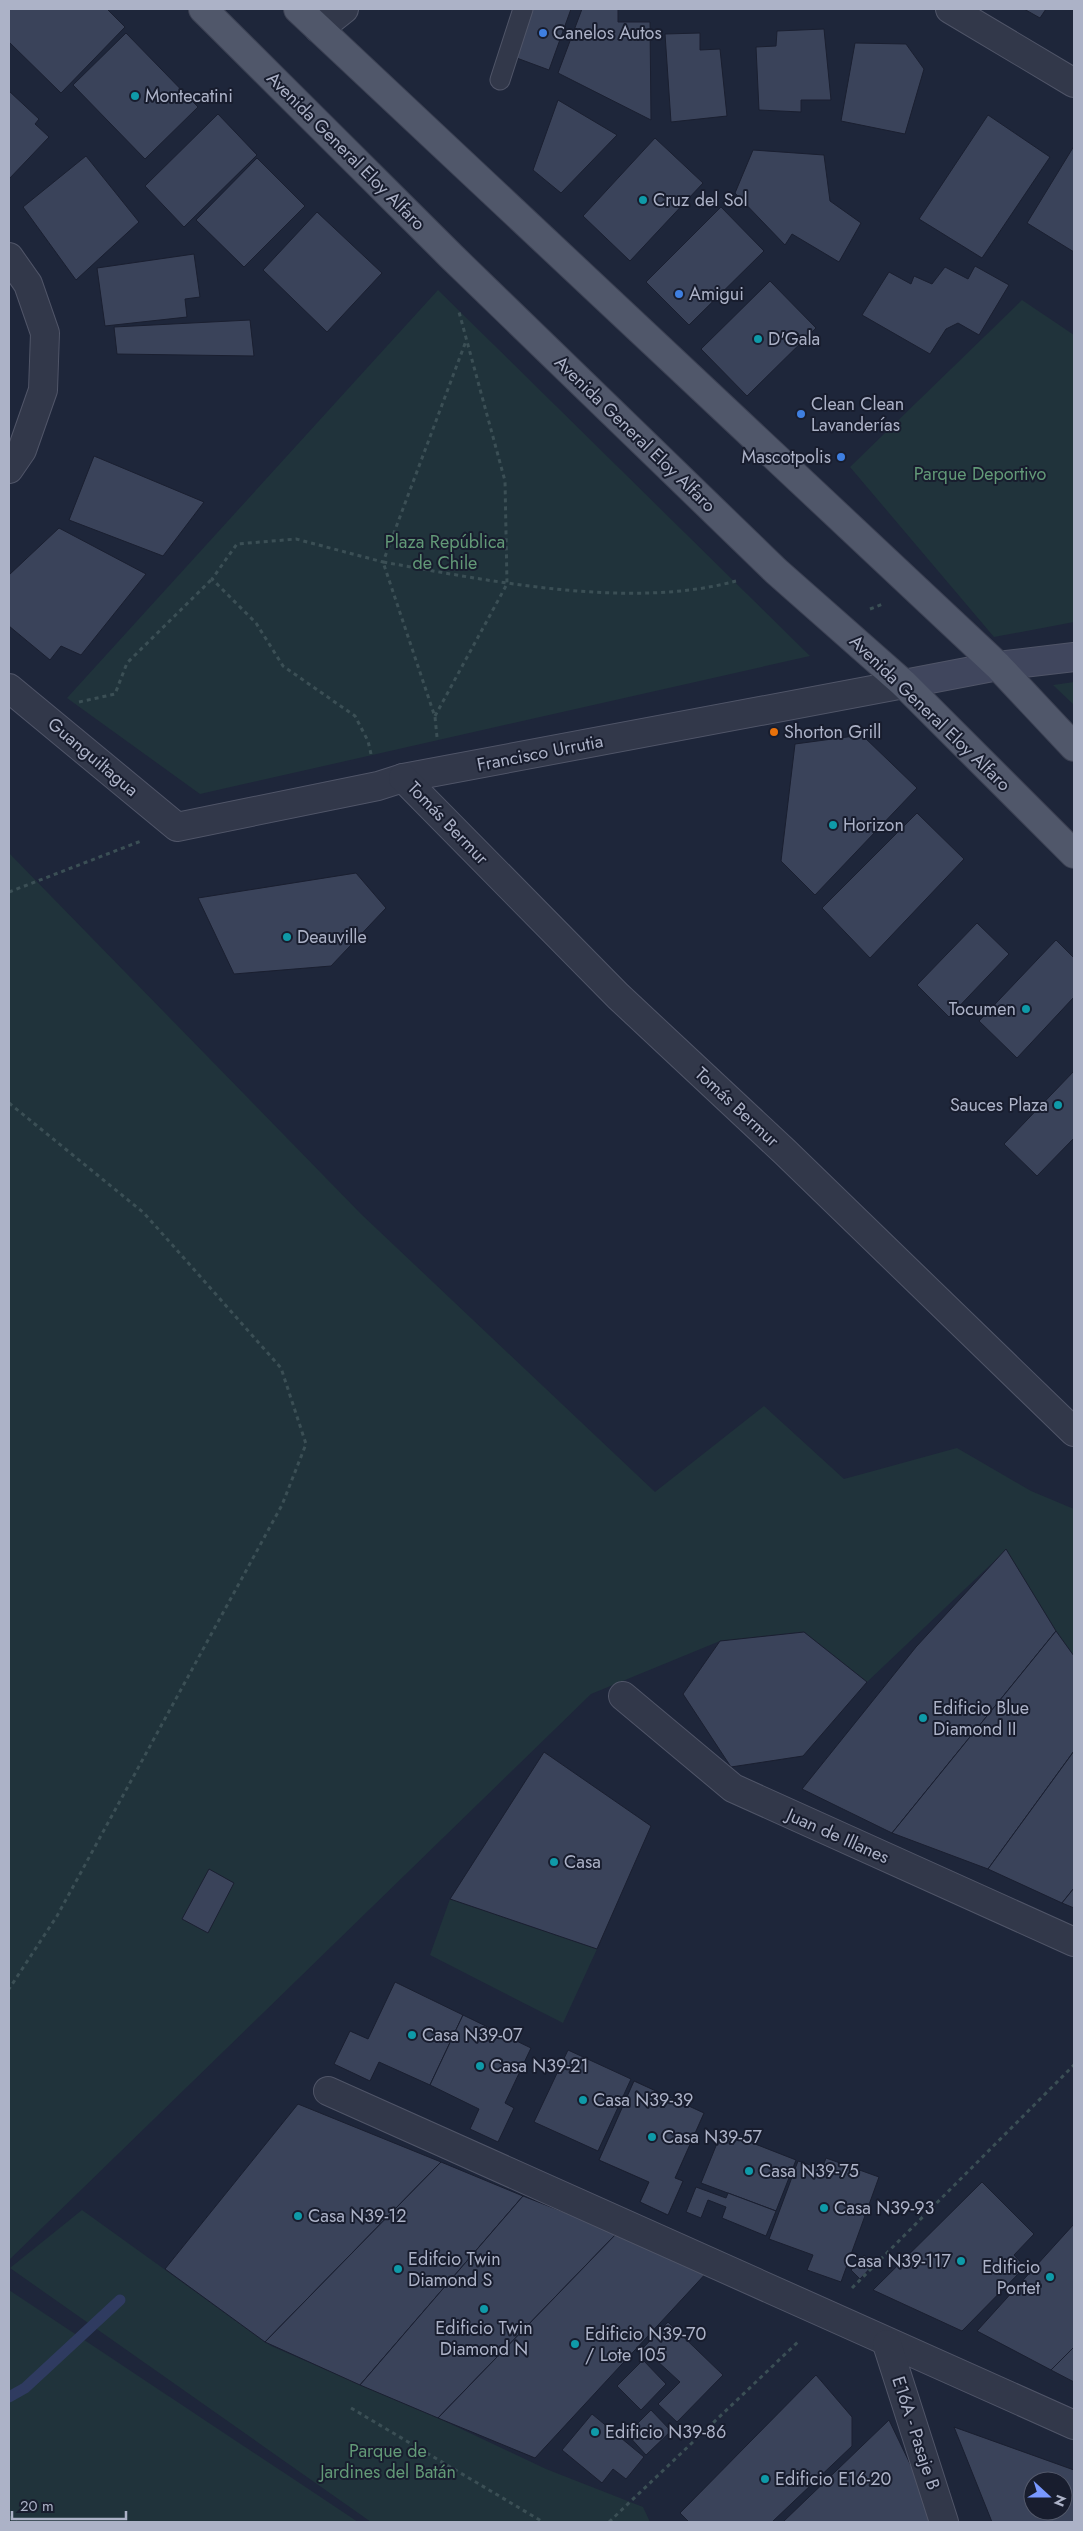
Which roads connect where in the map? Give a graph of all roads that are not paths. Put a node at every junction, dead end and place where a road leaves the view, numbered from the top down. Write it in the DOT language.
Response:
graph roads {
  1 [pos="203,9"];
  2 [pos="298,9"];
  3 [pos="344,9"];
  4 [pos="524,9"];
  5 [pos="950,9"];
  6 [pos="319,29"];
  7 [pos="500,80"];
  8 [pos="1074,84"];
  9 [pos="9,257"];
  10 [pos="9,469"];
  11 [pos="1074,657"];
  12 [pos="998,666"];
  13 [pos="904,684"];
  14 [pos="9,688"];
  15 [pos="1074,747"];
  16 [pos="391,782"];
  17 [pos="177,827"];
  18 [pos="1074,854"];
  19 [pos="1074,1432"];
  20 [pos="623,1696"];
  21 [pos="1074,1942"];
  22 [pos="328,2091"];
  23 [pos="887,2344"];
  24 [pos="1074,2425"];
  25 [pos="944,2522"];
  1 -- 13 [label="main road, Avenida General Eloy Alfaro"];
  2 -- 6 [label="main road"];
  3 -- 6 [label="street"];
  4 -- 7 [label="lane"];
  5 -- 8 [label="street"];
  6 -- 12 [label="main road"];
  9 -- 10 [label="street"];
  11 -- 12 [label="main road"];
  12 -- 13 [label="main road"];
  12 -- 15 [label="main road"];
  13 -- 16 [label="street, Francisco Urrutia"];
  13 -- 18 [label="main road, Avenida General Eloy Alfaro"];
  14 -- 17 [label="street, Guanguiltagua"];
  16 -- 17 [label="street, Francisco Urrutia"];
  16 -- 19 [label="street, Tomás Bermur"];
  20 -- 21 [label="street, Juan de Illanes"];
  22 -- 23 [label="street"];
  23 -- 24 [label="street"];
  23 -- 25 [label="street, E16A - Pasaje B"];
}
